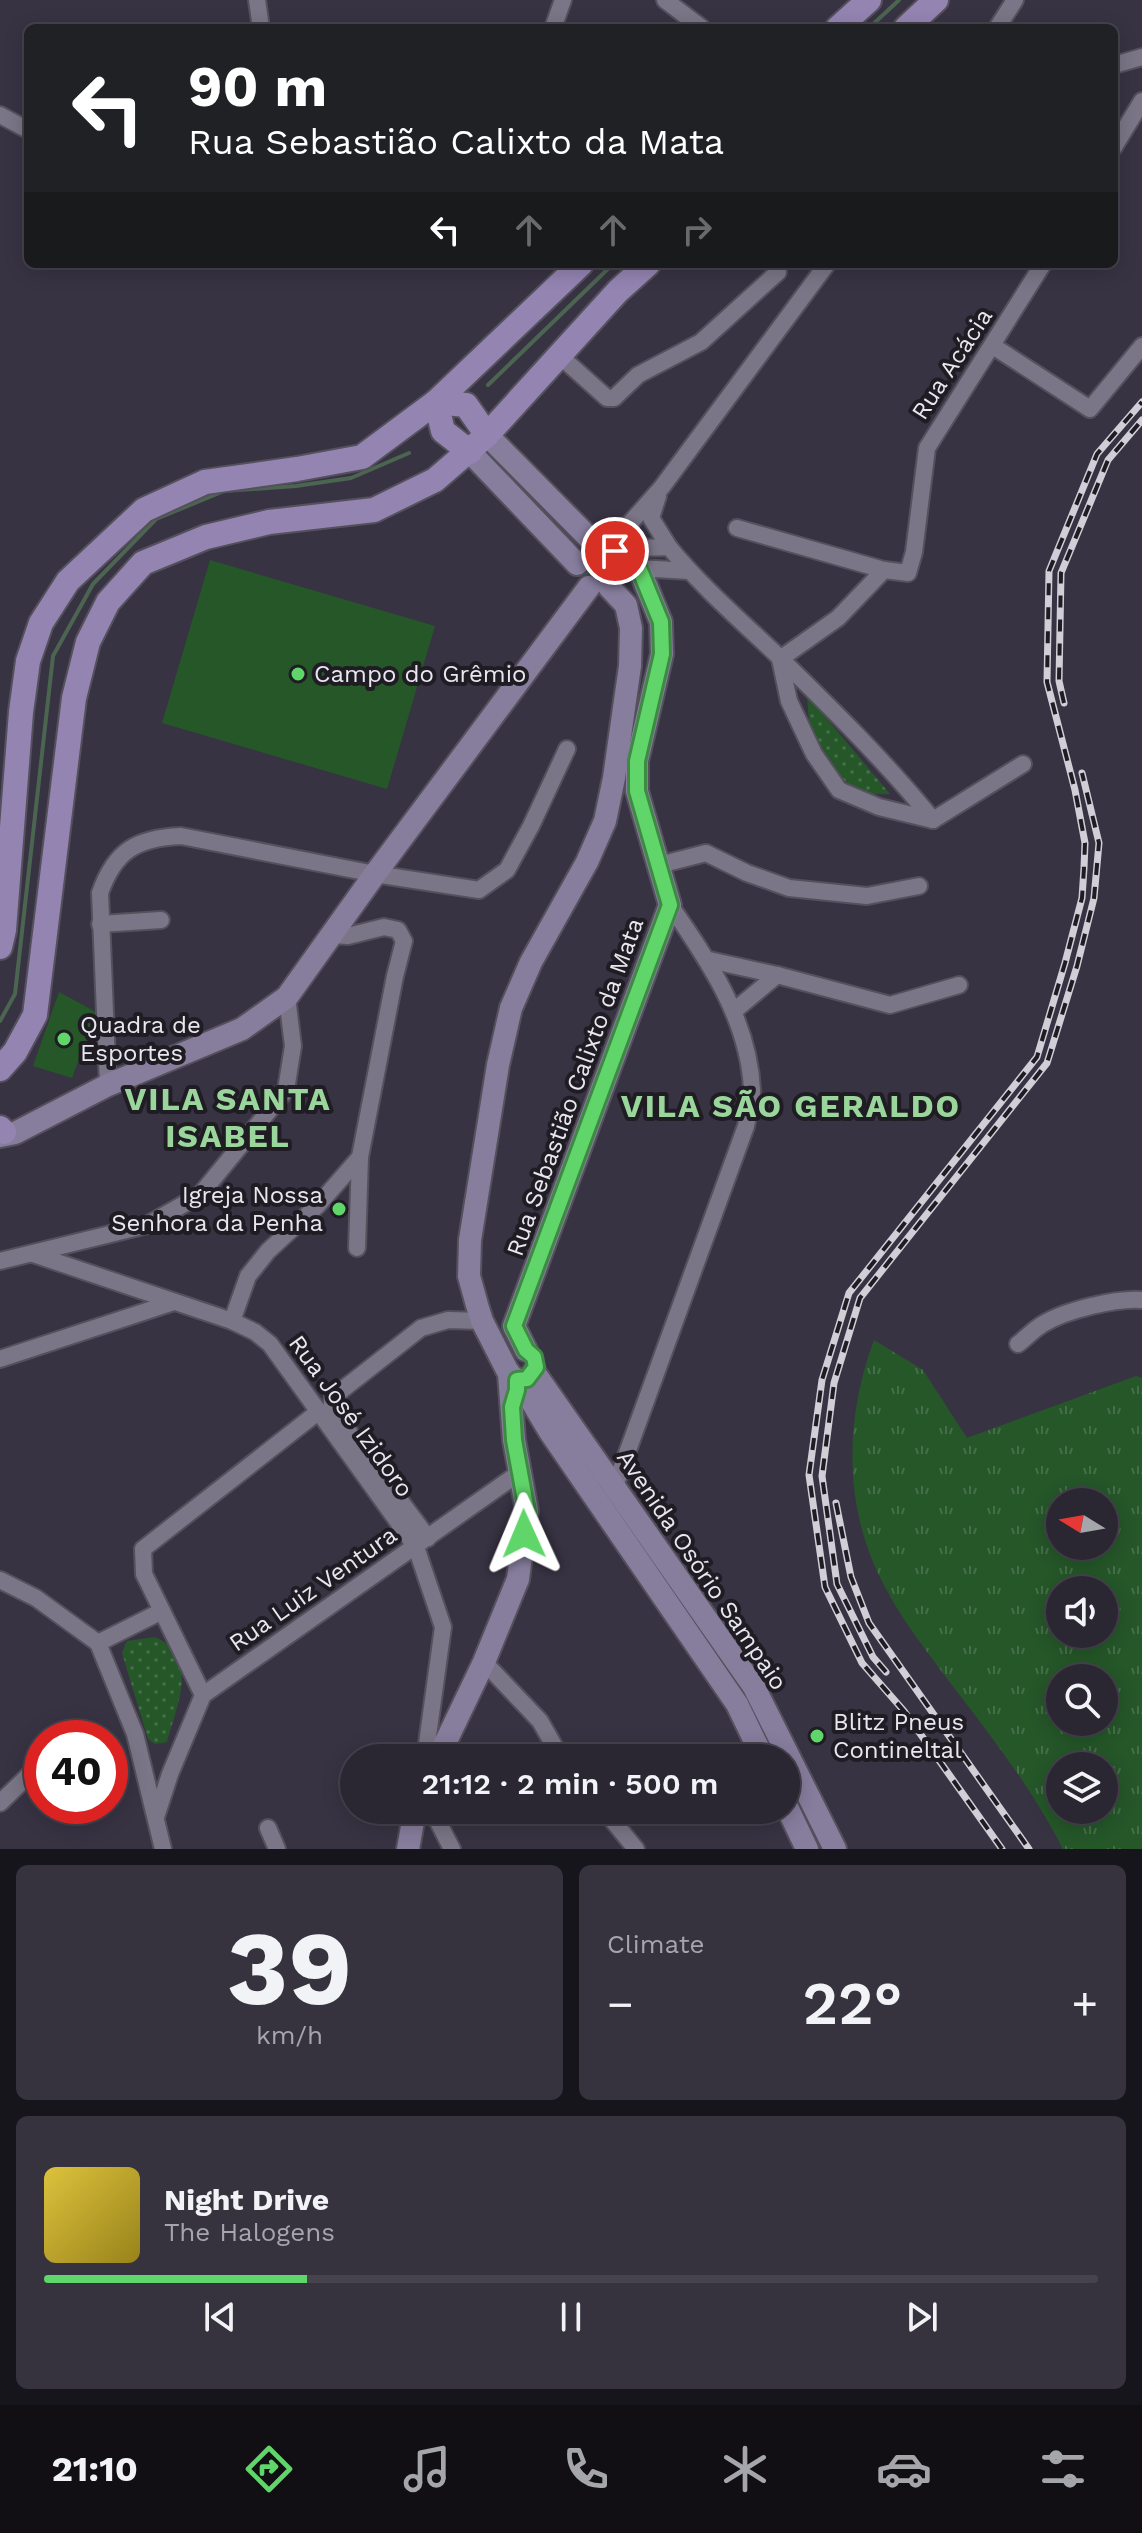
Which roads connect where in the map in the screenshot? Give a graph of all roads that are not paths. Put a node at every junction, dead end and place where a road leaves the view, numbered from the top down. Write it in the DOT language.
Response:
graph roads {
  1 [pos="240,0"];
  2 [pos="563,0"];
  3 [pos="665,0"];
  4 [pos="869,0"];
  5 [pos="936,0"];
  6 [pos="1015,0"];
  7 [pos="257,2"];
  8 [pos="260,24"];
  9 [pos="554,24"];
  10 [pos="697,24"];
  11 [pos="842,24"];
  12 [pos="910,24"];
  13 [pos="1000,24"];
  14 [pos="1142,57"];
  15 [pos="1118,64"];
  16 [pos="1142,101"];
  17 [pos="0,115"];
  18 [pos="24,128"];
  19 [pos="1118,140"];
  20 [pos="577,268"];
  21 [pos="644,268"];
  22 [pos="824,268"];
  23 [pos="1041,268"];
  24 [pos="778,272"];
  25 [pos="993,346"];
  26 [pos="1142,346"];
  27 [pos="560,356"];
  28 [pos="436,402"];
  29 [pos="479,444"];
  30 [pos="662,487"];
  31 [pos="651,518"];
  32 [pos="737,528"];
  33 [pos="669,547"];
  34 [pos="614,561"];
  35 [pos="884,570"];
  36 [pos="689,571"];
  37 [pos="780,659"];
  38 [pos="567,749"];
  39 [pos="1023,764"];
  40 [pos="907,788"];
  41 [pos="879,807"];
  42 [pos="933,820"];
  43 [pos="659,865"];
  44 [pos="375,874"];
  45 [pos="919,886"];
  46 [pos="670,905"];
  47 [pos="161,920"];
  48 [pos="100,924"];
  49 [pos="331,935"];
  50 [pos="0,947"];
  51 [pos="709,960"];
  52 [pos="777,975"];
  53 [pos="959,985"];
  54 [pos="287,997"];
  55 [pos="734,1011"];
  56 [pos="0,1069"];
  57 [pos="108,1085"];
  58 [pos="4,1132"];
  59 [pos="360,1157"];
  60 [pos="357,1248"];
  61 [pos="33,1254"];
  62 [pos="0,1261"];
  63 [pos="1142,1300"];
  64 [pos="174,1302"];
  65 [pos="232,1321"];
  66 [pos="482,1321"];
  67 [pos="514,1326"];
  68 [pos="1018,1344"];
  69 [pos="0,1359"];
  70 [pos="517,1374"];
  71 [pos="318,1412"];
  72 [pos="550,1432"];
  73 [pos="514,1440"];
  74 [pos="519,1473"];
  75 [pos="615,1486"];
  76 [pos="422,1543"];
  77 [pos="0,1580"];
  78 [pos="162,1611"];
  79 [pos="98,1643"];
  80 [pos="484,1662"];
  81 [pos="203,1695"];
  82 [pos="427,1744"];
  83 [pos="445,1744"];
  84 [pos="553,1744"];
  85 [pos="756,1744"];
  86 [pos="143,1764"];
  87 [pos="170,1774"];
  88 [pos="24,1780"];
  89 [pos="0,1803"];
  90 [pos="156,1817"];
  91 [pos="420,1824"];
  92 [pos="432,1824"];
  93 [pos="615,1824"];
  94 [pos="795,1824"];
  95 [pos="268,1828"];
  96 [pos="409,1848"];
  97 [pos="163,1849"];
  98 [pos="277,1849"];
  99 [pos="452,1849"];
  100 [pos="636,1849"];
  101 [pos="807,1849"];
  102 [pos="835,1849"];
  1 -- 7 [label="street"];
  2 -- 9 [label="street"];
  3 -- 10 [label="street"];
  4 -- 11 [label="main road"];
  5 -- 12 [label="main road"];
  6 -- 13 [label="street"];
  7 -- 8 [label="street"];
  14 -- 15 [label="street"];
  16 -- 19 [label="street"];
  17 -- 18 [label="street"];
  20 -- 28 [label="main road"];
  21 -- 27 [label="main road"];
  22 -- 30 [label="street"];
  23 -- 25 [label="street, Rua Acácia"];
  24 -- 27 [label="street"];
  25 -- 26 [label="street"];
  25 -- 35 [label="street, Rua Acácia"];
  27 -- 29 [label="main road"];
  28 -- 29 [label="main road"];
  28 -- 50 [label="main road"];
  29 -- 34 [label="street"];
  29 -- 34 [label="street"];
  29 -- 56 [label="main road"];
  30 -- 31 [label="street"];
  30 -- 34 [label="street"];
  31 -- 33 [label="street"];
  31 -- 34 [label="street"];
  32 -- 35 [label="street"];
  33 -- 34 [label="street"];
  33 -- 36 [label="street"];
  34 -- 36 [label="street"];
  34 -- 43 [label="street, Rua Sebastião Calixto da Mata"];
  34 -- 44 [label="street"];
  34 -- 66 [label="street, Avenida Osório Sampaio"];
  35 -- 37 [label="street, Rua Acácia"];
  36 -- 37 [label="street"];
  37 -- 40 [label="street"];
  37 -- 41 [label="street"];
  38 -- 44 [label="street"];
  39 -- 42 [label="street"];
  40 -- 41 [label="street"];
  40 -- 42 [label="street"];
  41 -- 42 [label="street"];
  43 -- 45 [label="street"];
  43 -- 46 [label="street, Rua Sebastião Calixto da Mata"];
  44 -- 48 [label="street"];
  44 -- 49 [label="street"];
  46 -- 51 [label="street"];
  46 -- 67 [label="street, Rua Sebastião Calixto da Mata"];
  47 -- 48 [label="street"];
  48 -- 57 [label="street"];
  49 -- 54 [label="street"];
  49 -- 59 [label="street"];
  51 -- 52 [label="street"];
  51 -- 55 [label="street"];
  52 -- 53 [label="street"];
  52 -- 55 [label="street"];
  54 -- 57 [label="street"];
  54 -- 61 [label="street"];
  55 -- 75 [label="street"];
  57 -- 58 [label="street"];
  59 -- 60 [label="street"];
  59 -- 65 [label="street"];
  61 -- 62 [label="street"];
  61 -- 64 [label="street, Rua José Izidoro"];
  63 -- 68 [label="street"];
  64 -- 65 [label="street, Rua José Izidoro"];
  64 -- 69 [label="street"];
  65 -- 71 [label="street, Rua José Izidoro"];
  66 -- 67 [label="street"];
  66 -- 70 [label="street, Avenida Osório Sampaio"];
  66 -- 76 [label="street"];
  67 -- 70 [label="street"];
  70 -- 72 [label="street, Avenida Osório Sampaio"];
  70 -- 73 [label="street"];
  70 -- 75 [label="street, Avenida Osório Sampaio"];
  71 -- 76 [label="street, Rua José Izidoro"];
  71 -- 78 [label="street"];
  72 -- 73 [label="street"];
  72 -- 85 [label="street, Avenida Osório Sampaio"];
  73 -- 74 [label="street"];
  74 -- 76 [label="street, Rua Luiz Ventura"];
  74 -- 80 [label="street"];
  75 -- 102 [label="street, Avenida Osório Sampaio"];
  76 -- 81 [label="street, Rua Luiz Ventura"];
  76 -- 82 [label="street, Rua José Izidoro"];
  77 -- 79 [label="street"];
  78 -- 79 [label="street"];
  78 -- 81 [label="street"];
  79 -- 86 [label="street"];
  80 -- 83 [label="street"];
  80 -- 84 [label="street"];
  81 -- 87 [label="street"];
  86 -- 87 [label="street"];
  86 -- 90 [label="street"];
  87 -- 90 [label="street"];
  88 -- 89 [label="street"];
  90 -- 97 [label="street"];
  91 -- 96 [label="street"];
  92 -- 99 [label="street"];
  93 -- 100 [label="street"];
  94 -- 101 [label="street"];
  95 -- 98 [label="street"];
}
